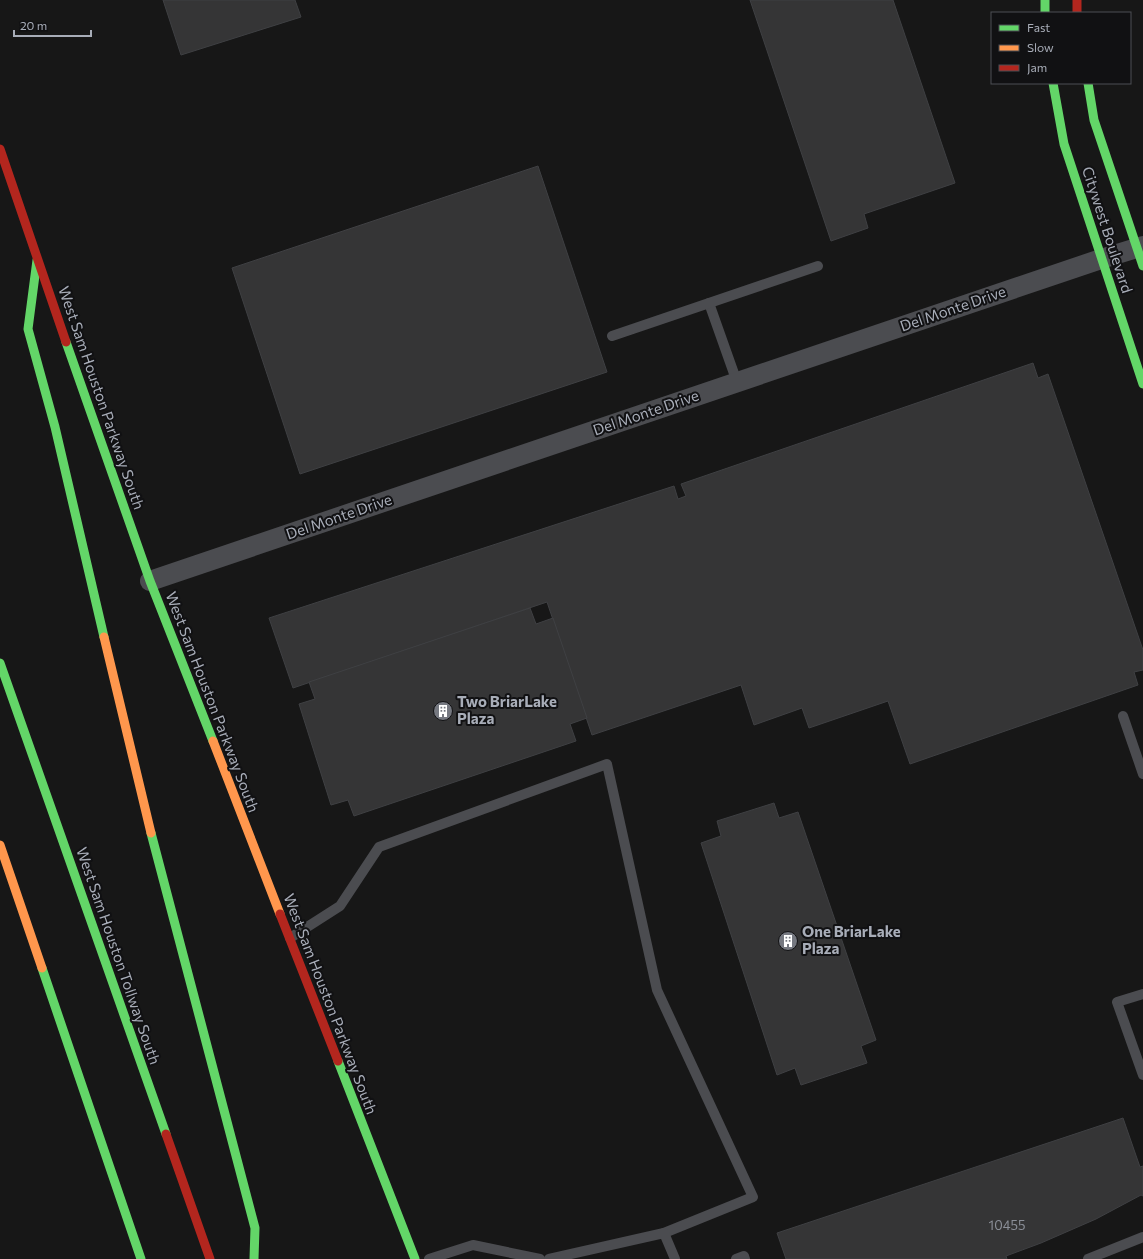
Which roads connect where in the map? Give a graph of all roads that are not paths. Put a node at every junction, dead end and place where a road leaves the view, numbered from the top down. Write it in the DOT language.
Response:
graph roads {
  1 [pos="1044,0"];
  2 [pos="1077,0"];
  3 [pos="1045,12"];
  4 [pos="1077,12"];
  5 [pos="1053,84"];
  6 [pos="1088,84"];
  7 [pos="0,149"];
  8 [pos="1141,253"];
  9 [pos="1101,259"];
  10 [pos="37,260"];
  11 [pos="818,266"];
  12 [pos="709,303"];
  13 [pos="612,336"];
  14 [pos="737,382"];
  15 [pos="1143,384"];
  16 [pos="150,581"];
  17 [pos="0,663"];
  18 [pos="1123,716"];
  19 [pos="1143,774"];
  20 [pos="0,845"];
  21 [pos="2,854"];
  22 [pos="290,938"];
  23 [pos="1143,994"];
  24 [pos="1143,1075"];
  25 [pos="664,1233"];
  26 [pos="1143,1237"];
  27 [pos="141,1259"];
  28 [pos="210,1259"];
  29 [pos="254,1259"];
  30 [pos="415,1259"];
  31 [pos="429,1259"];
  32 [pos="540,1259"];
  33 [pos="549,1259"];
  34 [pos="675,1259"];
  35 [pos="736,1259"];
  36 [pos="745,1259"];
  37 [pos="1088,1259"];
  1 -- 3 [label="main road"];
  2 -- 4 [label="main road"];
  5 -- 9 [label="main road, Citywest Boulevard"];
  6 -- 8 [label="main road, Citywest Boulevard"];
  7 -- 10 [label="main road, West Sam Houston Parkway South"];
  8 -- 9 [label="street, Del Monte Drive"];
  9 -- 14 [label="street, Del Monte Drive"];
  9 -- 15 [label="main road, Citywest Boulevard"];
  10 -- 16 [label="main road, West Sam Houston Parkway South"];
  10 -- 29 [label="main road"];
  11 -- 12 [label="lane"];
  12 -- 13 [label="lane"];
  12 -- 14 [label="lane"];
  14 -- 16 [label="street, Del Monte Drive"];
  16 -- 22 [label="main road, West Sam Houston Parkway South"];
  17 -- 28 [label="main road, West Sam Houston Tollway South"];
  18 -- 19 [label="lane"];
  20 -- 21 [label="main road"];
  21 -- 27 [label="main road"];
  22 -- 25 [label="lane"];
  22 -- 30 [label="main road, West Sam Houston Parkway South"];
  23 -- 24 [label="lane"];
  25 -- 33 [label="lane"];
  25 -- 34 [label="lane"];
  26 -- 37 [label="lane"];
  31 -- 32 [label="lane"];
  35 -- 36 [label="lane"];
}
